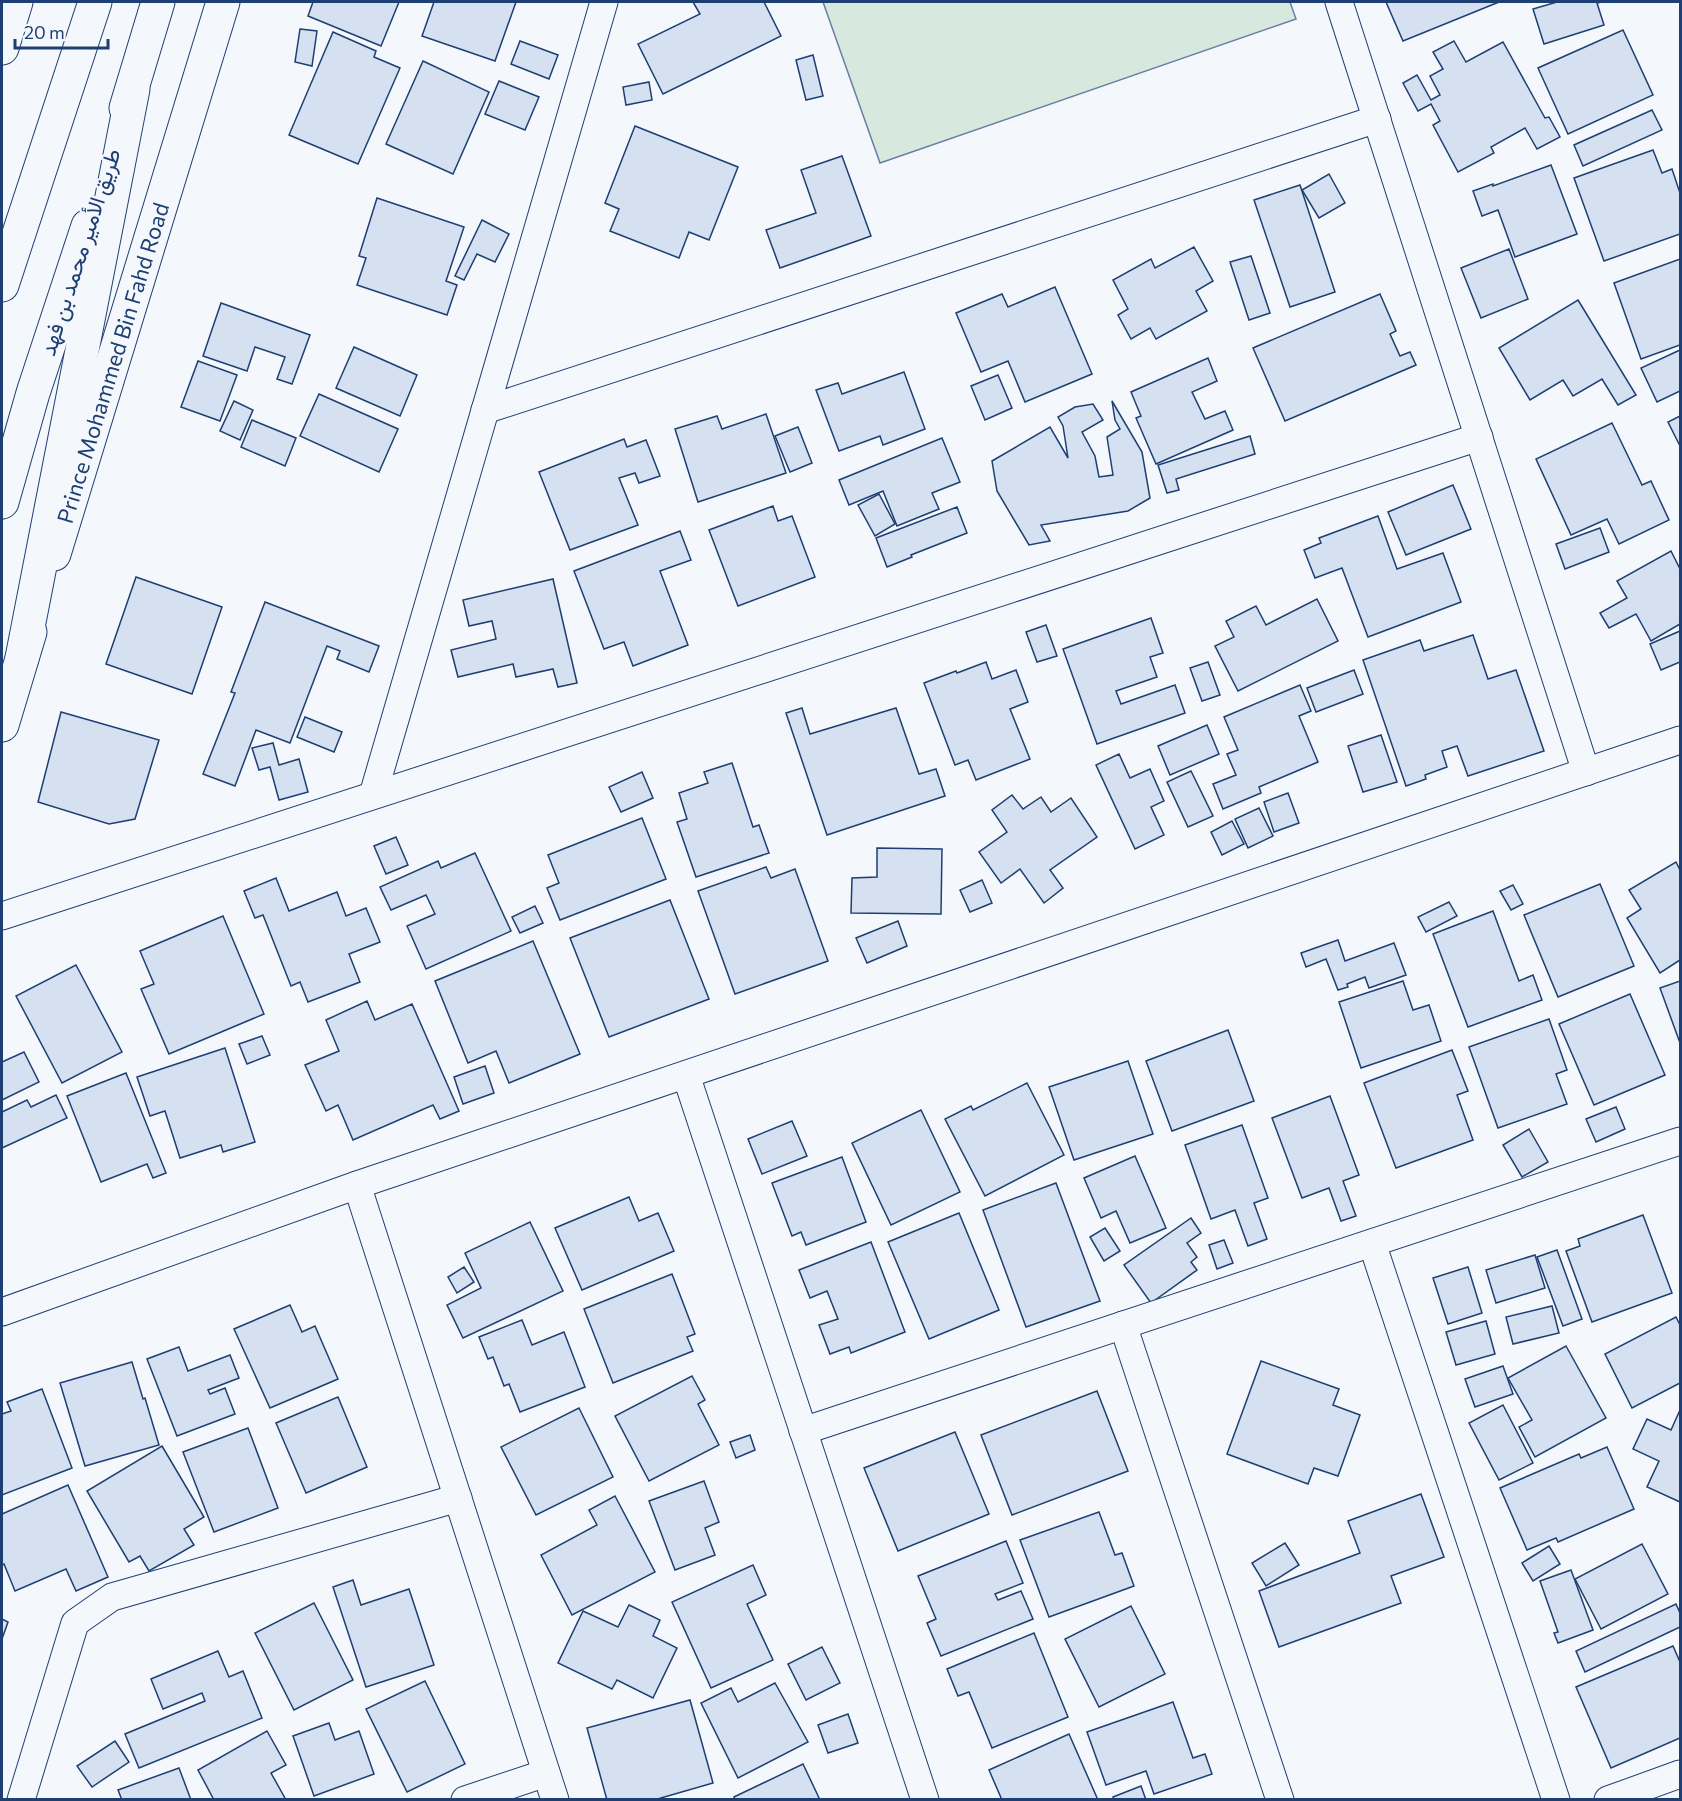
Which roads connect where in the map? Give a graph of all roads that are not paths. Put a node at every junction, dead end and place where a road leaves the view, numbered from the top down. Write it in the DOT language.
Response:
graph roads {
  1 [pos="16,2"];
  2 [pos="95,2"];
  3 [pos="158,2"];
  4 [pos="223,2"];
  5 [pos="604,2"];
  6 [pos="1339,2"];
  7 [pos="2,48"];
  8 [pos="133,89"];
  9 [pos="1377,118"];
  10 [pos="56,122"];
  11 [pos="2,257"];
  12 [pos="2,285"];
  13 [pos="485,410"];
  14 [pos="1479,437"];
  15 [pos="2,502"];
  16 [pos="22,658"];
  17 [pos="2,724"];
  18 [pos="1680,740"];
  19 [pos="1586,772"];
  20 [pos="373,795"];
  21 [pos="2,916"];
  22 [pos="686,1075"];
  23 [pos="1680,1141"];
  24 [pos="357,1185"];
  25 [pos="1372,1243"];
  26 [pos="2,1312"];
  27 [pos="1123,1325"];
  28 [pos="803,1431"];
  29 [pos="458,1498"];
  30 [pos="546,1773"];
  31 [pos="1680,1774"];
  32 [pos="21,1800"];
  33 [pos="465,1800"];
  34 [pos="555,1800"];
  35 [pos="925,1800"];
  36 [pos="1280,1800"];
  37 [pos="1556,1800"];
  38 [pos="1608,1800"];
  1 -- 7 [label="main road"];
  2 -- 10 [label="main road"];
  3 -- 8 [label="main road, طريق الأمير محمد بن فهد"];
  4 -- 16 [label="main road, Prince Mohammed Bin Fahd Road"];
  5 -- 13 [label="street"];
  6 -- 9 [label="street"];
  8 -- 15 [label="main road, طريق الأمير محمد بن فهد"];
  8 -- 16 [label="main road"];
  9 -- 13 [label="street"];
  9 -- 14 [label="street"];
  10 -- 11 [label="main road"];
  10 -- 12 [label="main road"];
  13 -- 20 [label="street"];
  14 -- 19 [label="street"];
  14 -- 20 [label="street"];
  16 -- 17 [label="main road, Prince Mohammed Bin Fahd Road"];
  18 -- 19 [label="street"];
  19 -- 22 [label="street"];
  20 -- 21 [label="street"];
  22 -- 24 [label="street"];
  22 -- 28 [label="street"];
  23 -- 25 [label="street"];
  24 -- 26 [label="street"];
  24 -- 29 [label="street"];
  25 -- 27 [label="street"];
  25 -- 37 [label="street"];
  27 -- 28 [label="street"];
  27 -- 36 [label="street"];
  28 -- 35 [label="street"];
  29 -- 30 [label="street"];
  29 -- 32 [label="street"];
  30 -- 33 [label="street"];
  30 -- 34 [label="street"];
  31 -- 38 [label="street"];
}
